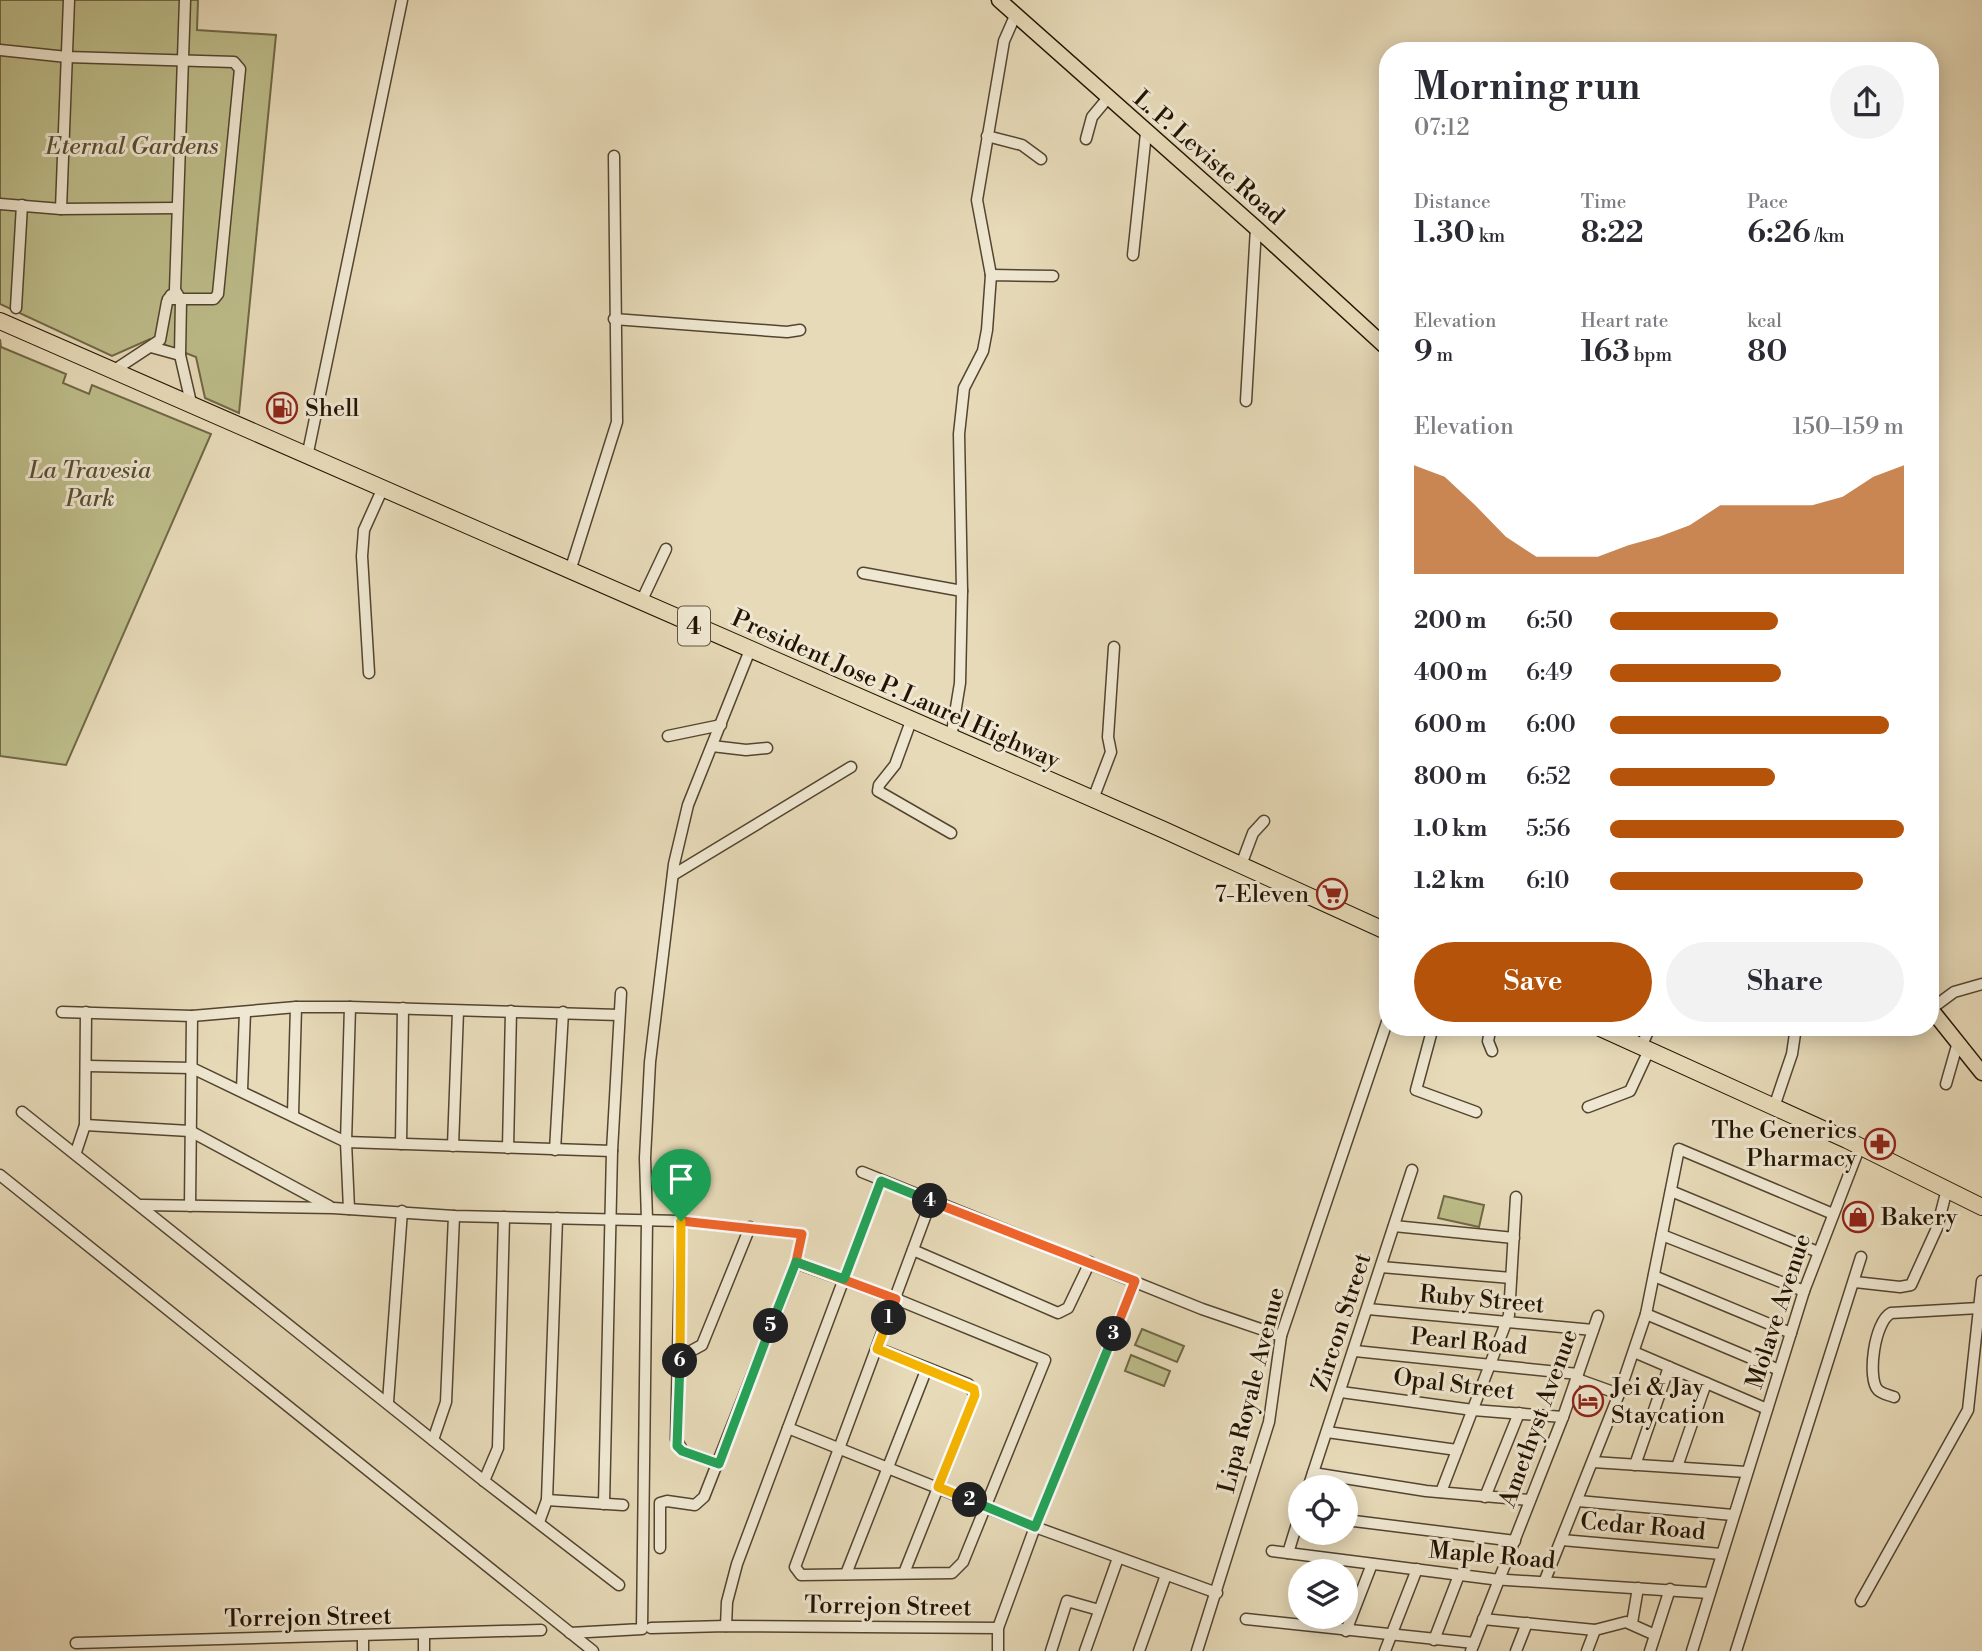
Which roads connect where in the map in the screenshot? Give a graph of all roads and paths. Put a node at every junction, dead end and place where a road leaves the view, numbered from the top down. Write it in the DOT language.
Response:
graph roads {
  1 [pos="69,0"];
  2 [pos="185,0"];
  3 [pos="402,0"];
  4 [pos="999,0"];
  5 [pos="1015,16"];
  6 [pos="0,50"];
  7 [pos="67,57"];
  8 [pos="184,58"];
  9 [pos="1107,99"];
  10 [pos="1146,133"];
  11 [pos="987,136"];
  12 [pos="1086,139"];
  13 [pos="614,156"];
  14 [pos="1041,159"];
  15 [pos="0,204"];
  16 [pos="22,205"];
  17 [pos="176,208"];
  18 [pos="61,209"];
  19 [pos="1256,228"];
  20 [pos="1133,255"];
  21 [pos="991,275"];
  22 [pos="1053,276"];
  23 [pos="175,296"];
  24 [pos="16,308"];
  25 [pos="614,319"];
  26 [pos="0,321"];
  27 [pos="800,330"];
  28 [pos="1379,341"];
  29 [pos="151,347"];
  30 [pos="180,355"];
  31 [pos="113,371"];
  32 [pos="1246,401"];
  33 [pos="192,407"];
  34 [pos="307,457"];
  35 [pos="382,490"];
  36 [pos="666,549"];
  37 [pos="570,571"];
  38 [pos="863,573"];
  39 [pos="962,591"];
  40 [pos="641,602"];
  41 [pos="1114,647"];
  42 [pos="750,650"];
  43 [pos="369,673"];
  44 [pos="911,720"];
  45 [pos="721,724"];
  46 [pos="668,736"];
  47 [pos="951,738"];
  48 [pos="712,746"];
  49 [pos="767,748"];
  50 [pos="851,767"];
  51 [pos="1093,799"];
  52 [pos="1264,821"];
  53 [pos="951,833"];
  54 [pos="1241,864"];
  55 [pos="673,875"];
  56 [pos="1379,928"];
  57 [pos="1982,984"];
  58 [pos="621,993"];
  59 [pos="1939,1003"];
  60 [pos="296,1007"];
  61 [pos="350,1007"];
  62 [pos="403,1008"];
  63 [pos="458,1011"];
  64 [pos="511,1011"];
  65 [pos="62,1012"];
  66 [pos="86,1012"];
  67 [pos="245,1012"];
  68 [pos="563,1012"];
  69 [pos="619,1015"];
  70 [pos="192,1016"];
  71 [pos="1939,1020"];
  72 [pos="1382,1036"];
  73 [pos="1431,1036"];
  74 [pos="1489,1036"];
  75 [pos="1618,1036"];
  76 [pos="1648,1036"];
  77 [pos="1795,1036"];
  78 [pos="1958,1042"];
  79 [pos="1645,1048"];
  80 [pos="1492,1051"];
  81 [pos="88,1066"];
  82 [pos="192,1068"];
  83 [pos="1982,1073"];
  84 [pos="1946,1084"];
  85 [pos="242,1090"];
  86 [pos="1588,1107"];
  87 [pos="1774,1107"];
  88 [pos="22,1112"];
  89 [pos="1476,1112"];
  90 [pos="293,1114"];
  91 [pos="85,1125"];
  92 [pos="190,1131"];
  93 [pos="346,1142"];
  94 [pos="401,1144"];
  95 [pos="453,1146"];
  96 [pos="1860,1146"];
  97 [pos="508,1148"];
  98 [pos="555,1150"];
  99 [pos="76,1152"];
  100 [pos="612,1152"];
  101 [pos="1412,1170"];
  102 [pos="862,1172"];
  103 [pos="0,1175"];
  104 [pos="881,1181"];
  105 [pos="1947,1189"];
  106 [pos="1671,1191"];
  107 [pos="1517,1197"];
  108 [pos="931,1201"];
  109 [pos="142,1205"];
  110 [pos="190,1206"];
  111 [pos="1982,1207"];
  112 [pos="333,1208"];
  113 [pos="349,1209"];
  114 [pos="402,1211"];
  115 [pos="1833,1214"];
  116 [pos="454,1216"];
  117 [pos="503,1217"];
  118 [pos="556,1218"];
  119 [pos="610,1219"];
  120 [pos="647,1220"];
  121 [pos="681,1221"];
  122 [pos="1394,1226"];
  123 [pos="750,1227"];
  124 [pos="1662,1236"];
  125 [pos="1514,1238"];
  126 [pos="914,1250"];
  127 [pos="1818,1252"];
  128 [pos="1861,1256"];
  129 [pos="796,1262"];
  130 [pos="1090,1262"];
  131 [pos="1381,1267"];
  132 [pos="1654,1276"];
  133 [pos="1511,1278"];
  134 [pos="844,1279"];
  135 [pos="1135,1281"];
  136 [pos="1982,1281"];
  137 [pos="1855,1282"];
  138 [pos="1804,1291"];
  139 [pos="896,1299"];
  140 [pos="1979,1308"];
  141 [pos="1368,1310"];
  142 [pos="1646,1314"];
  143 [pos="1598,1316"];
  144 [pos="1507,1324"];
  145 [pos="1593,1330"];
  146 [pos="1791,1333"];
  147 [pos="1281,1336"];
  148 [pos="877,1349"];
  149 [pos="1355,1351"];
  150 [pos="1634,1352"];
  151 [pos="680,1357"];
  152 [pos="1490,1365"];
  153 [pos="1669,1367"];
  154 [pos="927,1368"];
  155 [pos="1779,1370"];
  156 [pos="1577,1376"];
  157 [pos="1706,1383"];
  158 [pos="1341,1392"];
  159 [pos="1619,1394"];
  160 [pos="1894,1397"];
  161 [pos="388,1402"];
  162 [pos="1767,1409"];
  163 [pos="1473,1410"];
  164 [pos="1519,1413"];
  165 [pos="1563,1417"];
  166 [pos="788,1428"];
  167 [pos="1327,1432"];
  168 [pos="433,1440"];
  169 [pos="840,1447"];
  170 [pos="1457,1450"];
  171 [pos="1593,1462"];
  172 [pos="719,1464"];
  173 [pos="1635,1465"];
  174 [pos="887,1466"];
  175 [pos="1677,1467"];
  176 [pos="1746,1472"];
  177 [pos="1313,1473"];
  178 [pos="484,1481"];
  179 [pos="938,1487"];
  180 [pos="1441,1492"];
  181 [pos="1485,1497"];
  182 [pos="547,1500"];
  183 [pos="1530,1500"];
  184 [pos="1578,1501"];
  185 [pos="604,1504"];
  186 [pos="622,1505"];
  187 [pos="987,1507"];
  188 [pos="1733,1515"];
  189 [pos="1358,1521"];
  190 [pos="539,1522"];
  191 [pos="1035,1527"];
  192 [pos="1515,1541"];
  193 [pos="1562,1541"];
  194 [pos="1290,1545"];
  195 [pos="660,1548"];
  196 [pos="1272,1551"];
  197 [pos="1288,1553"];
  198 [pos="1721,1554"];
  199 [pos="1118,1558"];
  200 [pos="1336,1559"];
  201 [pos="1358,1562"];
  202 [pos="1372,1564"];
  203 [pos="1417,1569"];
  204 [pos="904,1573"];
  205 [pos="846,1574"];
  206 [pos="1166,1575"];
  207 [pos="1460,1575"];
  208 [pos="1500,1577"];
  209 [pos="1545,1580"];
  210 [pos="619,1585"];
  211 [pos="1639,1588"];
  212 [pos="1670,1589"];
  213 [pos="1217,1593"];
  214 [pos="1709,1593"];
  215 [pos="1861,1601"];
  216 [pos="1099,1610"];
  217 [pos="1246,1619"];
  218 [pos="1483,1619"];
  219 [pos="1288,1621"];
  220 [pos="1527,1623"];
  221 [pos="1632,1623"];
  222 [pos="726,1626"];
  223 [pos="998,1628"];
  224 [pos="647,1629"];
  225 [pos="1339,1629"];
  226 [pos="541,1630"];
  227 [pos="1595,1630"];
  228 [pos="1346,1631"];
  229 [pos="570,1633"];
  230 [pos="1655,1635"];
  231 [pos="424,1636"];
  232 [pos="1390,1636"];
  233 [pos="363,1637"];
  234 [pos="310,1638"];
  235 [pos="255,1639"];
  236 [pos="1434,1640"];
  237 [pos="76,1643"];
  238 [pos="204,1646"];
  239 [pos="1472,1647"];
  240 [pos="256,1651"];
  241 [pos="310,1651"];
  242 [pos="363,1651"];
  243 [pos="424,1651"];
  244 [pos="593,1651"];
  245 [pos="998,1651"];
  246 [pos="1051,1651"];
  247 [pos="1084,1651"];
  248 [pos="1139,1651"];
  249 [pos="1197,1651"];
  250 [pos="1385,1651"];
  251 [pos="1516,1651"];
  252 [pos="1587,1651"];
  253 [pos="1650,1651"];
  254 [pos="1692,1651"];
  255 [pos="1736,1651"];
  1 -- 7 [label="street"];
  2 -- 8 [label="street"];
  3 -- 34 [label="street"];
  4 -- 5 [label="main road, L. P. Leviste Road"];
  5 -- 9 [label="main road, L. P. Leviste Road"];
  5 -- 11 [label="street"];
  6 -- 7 [label="street"];
  7 -- 8 [label="street"];
  7 -- 18 [label="street"];
  8 -- 17 [label="street"];
  8 -- 23 [label="street"];
  9 -- 10 [label="main road, L. P. Leviste Road"];
  9 -- 12 [label="street"];
  10 -- 19 [label="main road, L. P. Leviste Road"];
  10 -- 20 [label="street"];
  11 -- 14 [label="street"];
  11 -- 21 [label="street"];
  13 -- 25 [label="street"];
  15 -- 16 [label="street"];
  16 -- 18 [label="street"];
  16 -- 24 [label="street"];
  17 -- 18 [label="street"];
  17 -- 23 [label="street"];
  19 -- 28 [label="main road, L. P. Leviste Road"];
  19 -- 32 [label="street"];
  21 -- 22 [label="street"];
  21 -- 39 [label="street"];
  23 -- 29 [label="street"];
  23 -- 30 [label="street"];
  25 -- 27 [label="street"];
  25 -- 37 [label="street"];
  26 -- 31 [label="highway, President Jose P. Laurel Highway / 4"];
  29 -- 30 [label="street"];
  29 -- 31 [label="street"];
  30 -- 33 [label="street"];
  31 -- 33 [label="highway, President Jose P. Laurel Highway / 4"];
  33 -- 34 [label="highway, President Jose P. Laurel Highway / 4"];
  34 -- 35 [label="highway, President Jose P. Laurel Highway / 4"];
  35 -- 37 [label="highway, President Jose P. Laurel Highway / 4"];
  35 -- 43 [label="street"];
  36 -- 40 [label="street"];
  37 -- 40 [label="highway, President Jose P. Laurel Highway / 4"];
  38 -- 39 [label="street"];
  39 -- 47 [label="street"];
  40 -- 42 [label="highway, President Jose P. Laurel Highway / 4"];
  41 -- 51 [label="street"];
  42 -- 44 [label="highway, President Jose P. Laurel Highway / 4"];
  42 -- 45 [label="street"];
  44 -- 47 [label="highway, President Jose P. Laurel Highway / 4"];
  44 -- 53 [label="street"];
  45 -- 46 [label="street"];
  45 -- 48 [label="street"];
  47 -- 51 [label="highway, President Jose P. Laurel Highway / 4"];
  48 -- 49 [label="street"];
  48 -- 55 [label="street"];
  50 -- 55 [label="street"];
  51 -- 54 [label="highway, President Jose P. Laurel Highway / 4"];
  52 -- 54 [label="street"];
  54 -- 56 [label="highway, President Jose P. Laurel Highway / 4"];
  55 -- 120 [label="street"];
  57 -- 59 [label="street"];
  58 -- 69 [label="street"];
  60 -- 61 [label="street"];
  60 -- 67 [label="street"];
  60 -- 90 [label="street"];
  61 -- 62 [label="street"];
  61 -- 93 [label="street"];
  62 -- 63 [label="street"];
  62 -- 94 [label="street"];
  63 -- 64 [label="street"];
  63 -- 95 [label="street"];
  64 -- 68 [label="street"];
  64 -- 97 [label="street"];
  65 -- 66 [label="street"];
  66 -- 70 [label="street"];
  66 -- 81 [label="street"];
  67 -- 70 [label="street"];
  67 -- 85 [label="street"];
  68 -- 69 [label="street"];
  68 -- 98 [label="street"];
  69 -- 100 [label="street"];
  70 -- 82 [label="street"];
  71 -- 78 [label="main road"];
  72 -- 147 [label="street, Lipa Royale Avenue"];
  73 -- 89 [label="street"];
  74 -- 80 [label="street"];
  75 -- 79 [label="highway"];
  76 -- 79 [label="street"];
  77 -- 87 [label="street"];
  78 -- 83 [label="main road"];
  78 -- 84 [label="street"];
  79 -- 86 [label="street"];
  79 -- 87 [label="highway"];
  81 -- 82 [label="street"];
  81 -- 91 [label="street"];
  82 -- 85 [label="street"];
  82 -- 92 [label="street"];
  85 -- 90 [label="street"];
  87 -- 96 [label="highway"];
  88 -- 99 [label="street"];
  90 -- 93 [label="street"];
  91 -- 92 [label="street"];
  91 -- 99 [label="street"];
  92 -- 110 [label="street"];
  92 -- 112 [label="street"];
  93 -- 94 [label="street"];
  93 -- 113 [label="street"];
  94 -- 95 [label="street"];
  95 -- 97 [label="street"];
  96 -- 105 [label="highway"];
  96 -- 115 [label="street, Molave Avenue"];
  97 -- 98 [label="street"];
  98 -- 100 [label="street"];
  99 -- 109 [label="street"];
  100 -- 119 [label="street"];
  101 -- 122 [label="street, Zircon Street"];
  102 -- 104 [label="street"];
  103 -- 229 [label="street"];
  104 -- 108 [label="street"];
  104 -- 134 [label="street"];
  105 -- 111 [label="highway"];
  105 -- 137 [label="street"];
  106 -- 115 [label="street"];
  106 -- 124 [label="street"];
  106 -- 127 [label="street"];
  107 -- 125 [label="street"];
  108 -- 126 [label="street"];
  108 -- 130 [label="street"];
  109 -- 110 [label="street"];
  109 -- 161 [label="street"];
  110 -- 112 [label="street"];
  112 -- 113 [label="street"];
  113 -- 114 [label="street"];
  114 -- 116 [label="street"];
  114 -- 161 [label="street"];
  115 -- 127 [label="street, Molave Avenue"];
  116 -- 117 [label="street"];
  116 -- 168 [label="street"];
  117 -- 118 [label="street"];
  117 -- 178 [label="street"];
  118 -- 119 [label="street"];
  118 -- 182 [label="street"];
  119 -- 120 [label="street"];
  119 -- 185 [label="street"];
  120 -- 121 [label="street"];
  120 -- 224 [label="street"];
  121 -- 123 [label="street"];
  121 -- 151 [label="street"];
  122 -- 125 [label="street"];
  122 -- 131 [label="street, Zircon Street"];
  123 -- 129 [label="street"];
  123 -- 151 [label="street"];
  124 -- 132 [label="street"];
  124 -- 138 [label="street"];
  125 -- 133 [label="street"];
  126 -- 130 [label="street"];
  126 -- 139 [label="street"];
  127 -- 138 [label="street, Molave Avenue"];
  128 -- 137 [label="street"];
  129 -- 134 [label="street"];
  129 -- 172 [label="street"];
  130 -- 135 [label="street"];
  131 -- 133 [label="street"];
  131 -- 141 [label="street, Zircon Street"];
  132 -- 142 [label="street"];
  132 -- 146 [label="street"];
  133 -- 144 [label="street"];
  134 -- 139 [label="street"];
  134 -- 166 [label="street"];
  135 -- 147 [label="street"];
  135 -- 191 [label="street"];
  136 -- 140 [label="street"];
  137 -- 255 [label="street"];
  138 -- 146 [label="street, Molave Avenue"];
  139 -- 148 [label="street"];
  139 -- 187 [label="street"];
  140 -- 160 [label="street"];
  140 -- 215 [label="street"];
  141 -- 144 [label="street, Ruby Street"];
  141 -- 149 [label="street, Zircon Street"];
  142 -- 150 [label="street"];
  142 -- 155 [label="street"];
  143 -- 145 [label="street, Amethyst Avenue"];
  144 -- 145 [label="street, Ruby Street"];
  144 -- 152 [label="street"];
  145 -- 156 [label="street, Amethyst Avenue"];
  146 -- 155 [label="street, Molave Avenue"];
  147 -- 213 [label="street, Lipa Royale Avenue"];
  148 -- 154 [label="street"];
  148 -- 169 [label="street"];
  149 -- 152 [label="street, Pearl Road"];
  149 -- 158 [label="street, Zircon Street"];
  150 -- 153 [label="street"];
  150 -- 159 [label="street"];
  151 -- 172 [label="street"];
  152 -- 156 [label="street, Pearl Road"];
  152 -- 163 [label="street"];
  153 -- 157 [label="street"];
  153 -- 173 [label="street"];
  154 -- 174 [label="street"];
  154 -- 179 [label="street"];
  155 -- 162 [label="street, Molave Avenue"];
  156 -- 159 [label="street, Pearl Road"];
  156 -- 165 [label="street, Amethyst Avenue"];
  157 -- 162 [label="street"];
  157 -- 175 [label="street"];
  158 -- 163 [label="street, Opal Street"];
  158 -- 167 [label="street, Zircon Street"];
  159 -- 171 [label="street"];
  161 -- 168 [label="street"];
  162 -- 176 [label="street, Molave Avenue"];
  163 -- 164 [label="street, Opal Street"];
  163 -- 170 [label="street"];
  164 -- 165 [label="street, Opal Street"];
  164 -- 181 [label="street"];
  165 -- 183 [label="street, Amethyst Avenue"];
  166 -- 169 [label="street"];
  166 -- 222 [label="street"];
  167 -- 170 [label="street"];
  167 -- 177 [label="street, Zircon Street"];
  168 -- 178 [label="street"];
  169 -- 174 [label="street"];
  169 -- 205 [label="street"];
  170 -- 180 [label="street"];
  171 -- 173 [label="street"];
  171 -- 184 [label="street"];
  172 -- 195 [label="street"];
  173 -- 175 [label="street"];
  174 -- 179 [label="street"];
  174 -- 205 [label="street"];
  175 -- 176 [label="street"];
  176 -- 188 [label="street, Molave Avenue"];
  177 -- 180 [label="street"];
  178 -- 190 [label="street"];
  179 -- 187 [label="street"];
  179 -- 204 [label="street"];
  180 -- 181 [label="street"];
  181 -- 183 [label="street"];
  182 -- 185 [label="street"];
  182 -- 190 [label="street"];
  183 -- 192 [label="street, Amethyst Avenue"];
  184 -- 188 [label="street"];
  184 -- 193 [label="street"];
  185 -- 186 [label="street"];
  187 -- 191 [label="street"];
  187 -- 204 [label="street"];
  188 -- 198 [label="street, Molave Avenue"];
  189 -- 192 [label="street"];
  190 -- 210 [label="street"];
  191 -- 199 [label="street"];
  191 -- 223 [label="street"];
  192 -- 208 [label="street, Amethyst Avenue"];
  193 -- 198 [label="street, Cedar Road"];
  193 -- 209 [label="street"];
  194 -- 197 [label="street"];
  196 -- 197 [label="street, Maple Road"];
  197 -- 200 [label="street, Maple Road"];
  198 -- 214 [label="street, Molave Avenue"];
  199 -- 206 [label="street"];
  199 -- 216 [label="street"];
  201 -- 202 [label="street, Maple Road"];
  202 -- 203 [label="street, Maple Road"];
  202 -- 228 [label="street"];
  203 -- 207 [label="street, Maple Road"];
  203 -- 232 [label="street"];
  204 -- 205 [label="street"];
  206 -- 213 [label="street"];
  206 -- 248 [label="street"];
  207 -- 208 [label="street, Maple Road"];
  207 -- 236 [label="street"];
  208 -- 209 [label="street, Maple Road"];
  208 -- 218 [label="street, Amethyst Avenue"];
  209 -- 211 [label="street, Maple Road"];
  211 -- 212 [label="street, Maple Road"];
  211 -- 221 [label="street"];
  212 -- 214 [label="street, Maple Road"];
  212 -- 230 [label="street"];
  213 -- 249 [label="street, Lipa Royale Avenue"];
  214 -- 254 [label="street, Molave Avenue"];
  216 -- 246 [label="street"];
  216 -- 247 [label="street"];
  217 -- 219 [label="street"];
  218 -- 220 [label="street"];
  218 -- 239 [label="street, Amethyst Avenue"];
  220 -- 227 [label="street"];
  220 -- 251 [label="street"];
  221 -- 227 [label="street"];
  221 -- 230 [label="street"];
  222 -- 223 [label="street, Torrejon Street"];
  222 -- 224 [label="street, Torrejon Street"];
  223 -- 245 [label="street"];
  224 -- 229 [label="street, Torrejon Street"];
  225 -- 228 [label="street"];
  226 -- 231 [label="street, Torrejon Street"];
  227 -- 252 [label="street"];
  228 -- 232 [label="street"];
  229 -- 244 [label="street"];
  230 -- 253 [label="street"];
  231 -- 233 [label="street, Torrejon Street"];
  231 -- 243 [label="street"];
  232 -- 236 [label="street"];
  232 -- 250 [label="street"];
  233 -- 234 [label="street, Torrejon Street"];
  233 -- 242 [label="street"];
  234 -- 235 [label="street, Torrejon Street"];
  234 -- 241 [label="street"];
  235 -- 238 [label="street, Torrejon Street"];
  235 -- 240 [label="street"];
  236 -- 239 [label="street"];
  237 -- 238 [label="street, Torrejon Street"];
}
